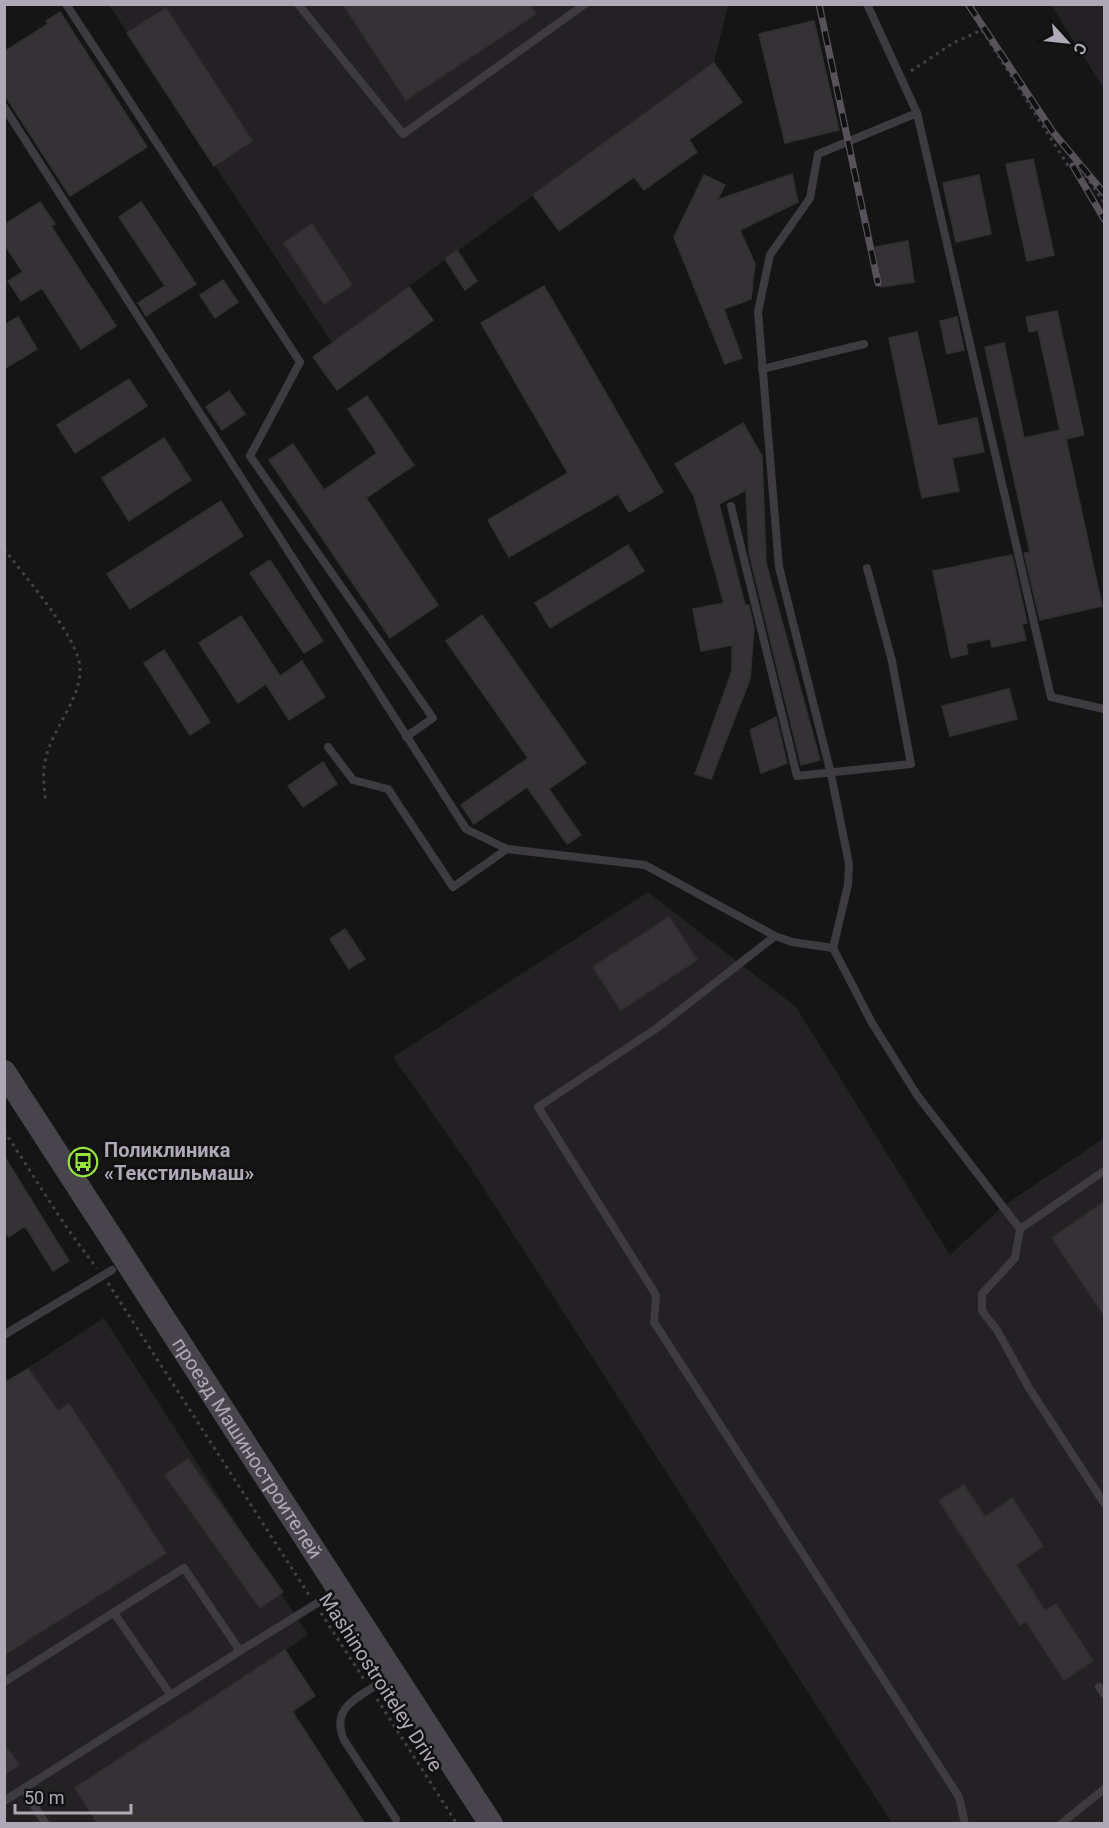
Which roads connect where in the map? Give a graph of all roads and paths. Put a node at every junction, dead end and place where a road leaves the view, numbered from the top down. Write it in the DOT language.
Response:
graph roads {
  1 [pos="66,4"];
  2 [pos="298,4"];
  3 [pos="585,4"];
  4 [pos="867,4"];
  5 [pos="901,78"];
  6 [pos="4,107"];
  7 [pos="917,113"];
  8 [pos="1104,202"];
  9 [pos="864,344"];
  10 [pos="762,369"];
  11 [pos="731,506"];
  12 [pos="4,549"];
  13 [pos="867,568"];
  14 [pos="1104,709"];
  15 [pos="406,737"];
  16 [pos="328,747"];
  17 [pos="831,774"];
  18 [pos="46,803"];
  19 [pos="507,849"];
  20 [pos="775,936"];
  21 [pos="833,948"];
  22 [pos="4,1072"];
  23 [pos="4,1101"];
  24 [pos="4,1131"];
  25 [pos="1104,1171"];
  26 [pos="1020,1229"];
  27 [pos="114,1269"];
  28 [pos="4,1335"];
  29 [pos="1104,1503"];
  30 [pos="327,1597"];
  31 [pos="114,1613"];
  32 [pos="240,1651"];
  33 [pos="4,1682"];
  34 [pos="376,1685"];
  35 [pos="170,1694"];
  36 [pos="23,1789"];
  37 [pos="1104,1789"];
  38 [pos="4,1801"];
  39 [pos="396,1819"];
  40 [pos="46,1824"];
  41 [pos="457,1824"];
  42 [pos="473,1824"];
  43 [pos="491,1824"];
  44 [pos="965,1824"];
  45 [pos="1061,1824"];
  1 -- 15 [label="lane"];
  2 -- 3 [label="lane"];
  4 -- 5 [label="lane"];
  5 -- 7 [label="lane"];
  5 -- 8 [label="path"];
  6 -- 15 [label="lane"];
  7 -- 10 [label="lane"];
  7 -- 14 [label="lane"];
  9 -- 10 [label="lane"];
  10 -- 17 [label="lane"];
  11 -- 17 [label="lane"];
  12 -- 18 [label="path"];
  13 -- 17 [label="lane"];
  15 -- 19 [label="lane"];
  16 -- 19 [label="lane"];
  17 -- 21 [label="lane"];
  19 -- 20 [label="lane"];
  20 -- 21 [label="lane"];
  20 -- 44 [label="lane"];
  21 -- 26 [label="lane"];
  22 -- 27 [label="main road"];
  23 -- 27 [label="main road"];
  24 -- 27 [label="path"];
  25 -- 26 [label="lane"];
  26 -- 29 [label="lane"];
  27 -- 28 [label="lane"];
  27 -- 30 [label="main road, Mashinostroiteley Drive"];
  27 -- 30 [label="path"];
  30 -- 32 [label="lane"];
  30 -- 34 [label="main road, Mashinostroiteley Drive"];
  30 -- 34 [label="path"];
  30 -- 43 [label="main road"];
  31 -- 32 [label="lane"];
  31 -- 33 [label="lane"];
  31 -- 35 [label="lane"];
  32 -- 35 [label="lane"];
  34 -- 39 [label="lane"];
  34 -- 41 [label="path"];
  34 -- 42 [label="main road, Mashinostroiteley Drive"];
  35 -- 36 [label="lane"];
  36 -- 38 [label="lane"];
  36 -- 40 [label="lane"];
  37 -- 45 [label="lane"];
}
